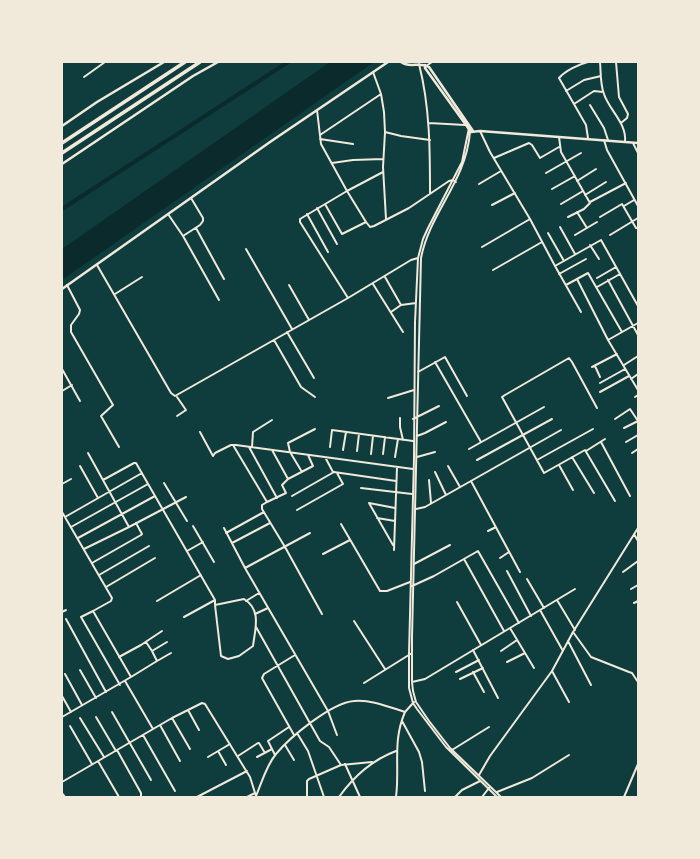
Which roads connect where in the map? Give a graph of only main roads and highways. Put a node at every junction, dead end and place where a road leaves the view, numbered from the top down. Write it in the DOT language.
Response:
graph roads {
  1 [pos="185,62"];
  2 [pos="200,62"];
  3 [pos="62,143"];
  4 [pos="62,153"];
  1 -- 3 [label="highway"];
  2 -- 4 [label="highway"];
}
